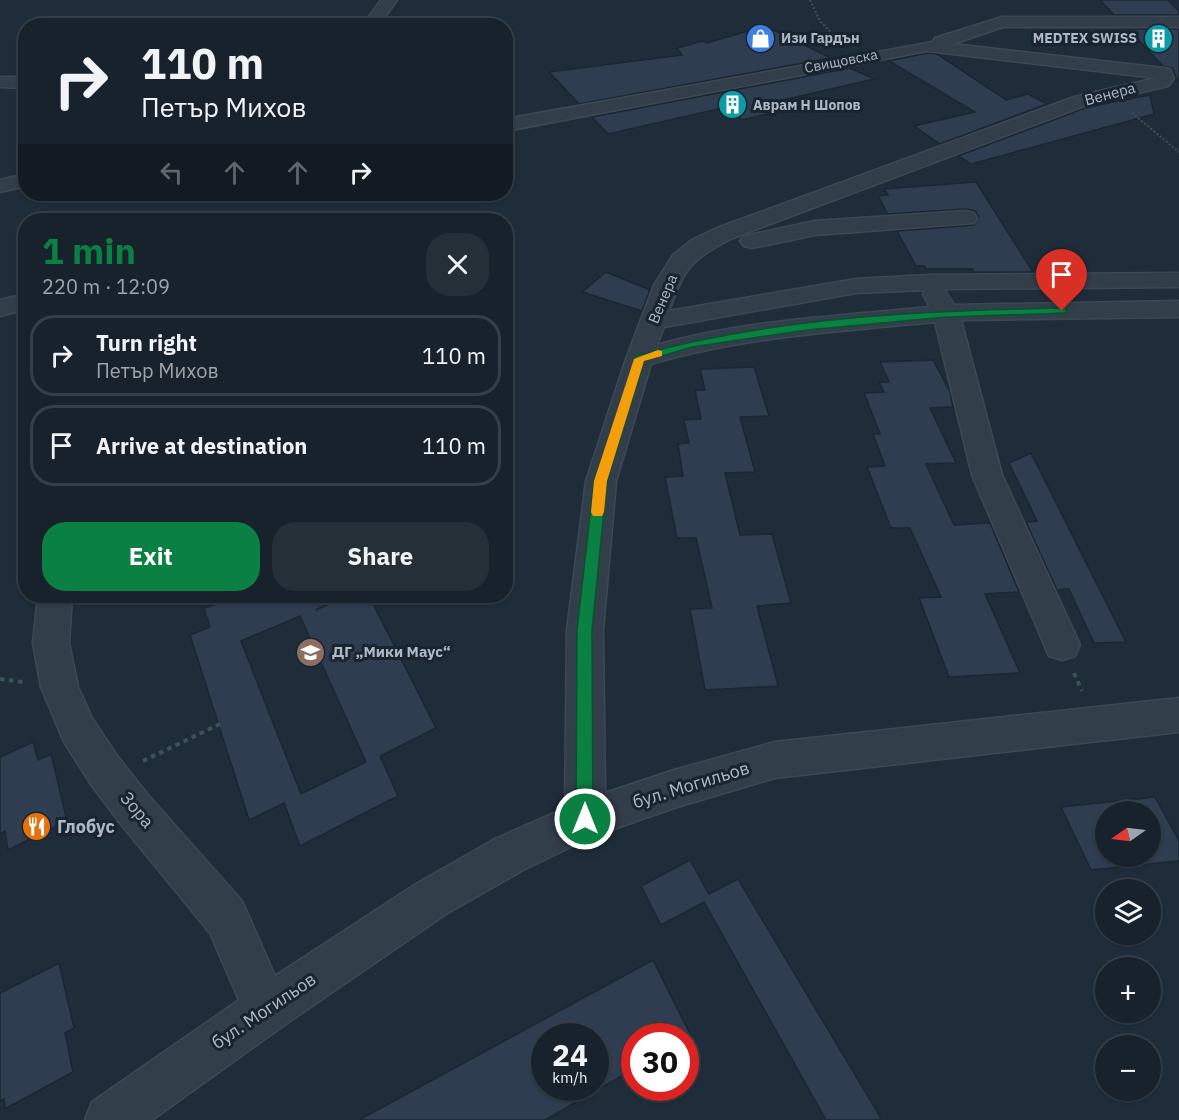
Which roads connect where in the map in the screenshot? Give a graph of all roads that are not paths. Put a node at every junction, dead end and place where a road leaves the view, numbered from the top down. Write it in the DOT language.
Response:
graph roads {
  1 [pos="389,0"];
  2 [pos="376,18"];
  3 [pos="1179,22"];
  4 [pos="927,46"];
  5 [pos="1172,74"];
  6 [pos="0,82"];
  7 [pos="18,83"];
  8 [pos="513,124"];
  9 [pos="18,171"];
  10 [pos="0,172"];
  11 [pos="18,182"];
  12 [pos="0,186"];
  13 [pos="966,218"];
  14 [pos="681,260"];
  15 [pos="1179,280"];
  16 [pos="929,282"];
  17 [pos="18,303"];
  18 [pos="0,308"];
  19 [pos="1179,309"];
  20 [pos="946,313"];
  21 [pos="654,321"];
  22 [pos="639,359"];
  23 [pos="53,603"];
  24 [pos="1062,645"];
  25 [pos="1179,715"];
  26 [pos="585,819"];
  27 [pos="266,1009"];
  28 [pos="110,1120"];
  1 -- 2 [label="street"];
  3 -- 4 [label="street"];
  4 -- 5 [label="street, Свищовска"];
  4 -- 8 [label="street, Свищовска"];
  5 -- 14 [label="street, Венера"];
  6 -- 7 [label="street"];
  9 -- 10 [label="street"];
  11 -- 12 [label="street"];
  13 -- 14 [label="street"];
  14 -- 21 [label="street, Венера"];
  15 -- 16 [label="street"];
  16 -- 20 [label="street"];
  16 -- 21 [label="street"];
  17 -- 18 [label="street"];
  19 -- 20 [label="street"];
  20 -- 22 [label="street"];
  20 -- 24 [label="street"];
  21 -- 22 [label="street, Венера"];
  22 -- 26 [label="street, Венера"];
  23 -- 27 [label="street, Зора"];
  25 -- 26 [label="street, бул. Могильов"];
  26 -- 27 [label="street, бул. Могильов"];
  27 -- 28 [label="street, бул. Могильов"];
}
